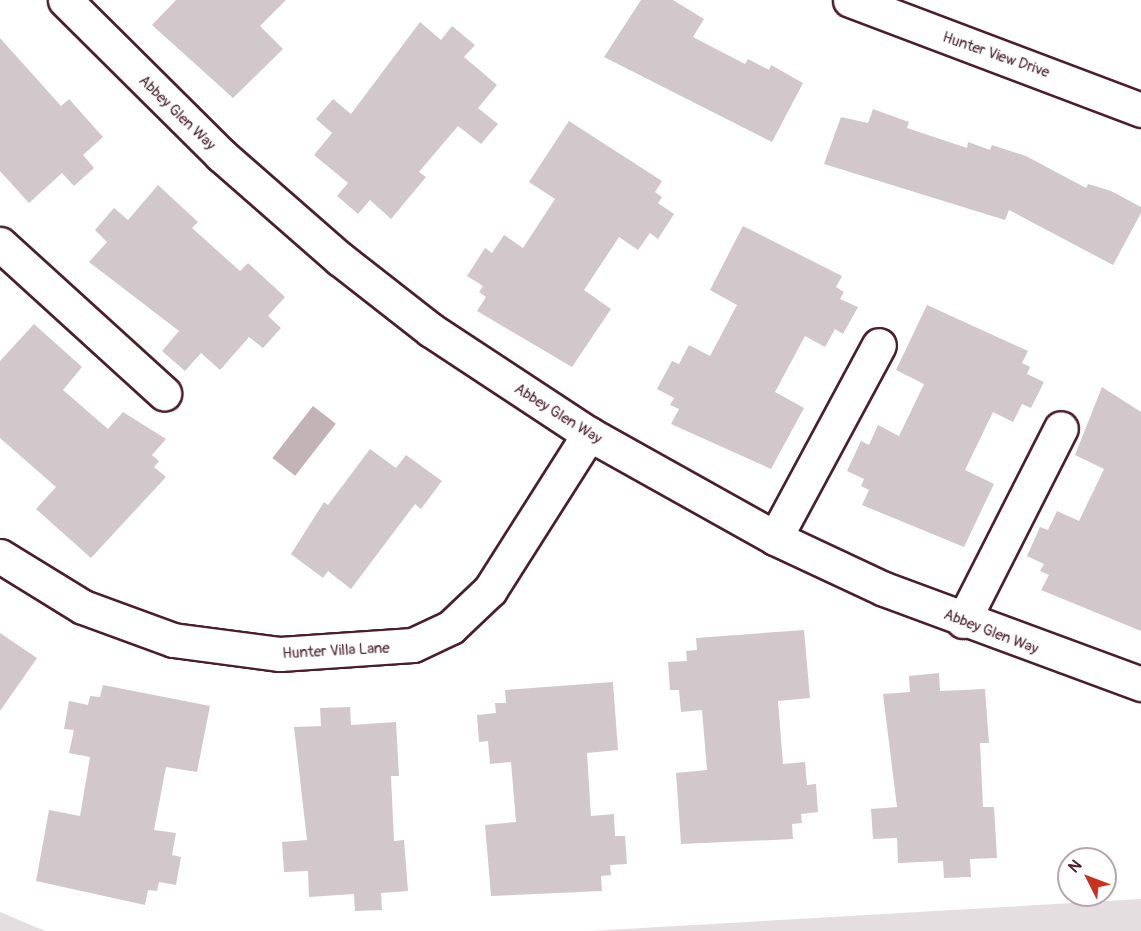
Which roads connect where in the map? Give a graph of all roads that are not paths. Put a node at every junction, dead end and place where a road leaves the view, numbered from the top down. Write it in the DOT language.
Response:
graph roads {
  1 [pos="850,0"];
  2 [pos="73,3"];
  3 [pos="1141,110"];
  4 [pos="0,244"];
  5 [pos="879,345"];
  6 [pos="164,393"];
  7 [pos="1061,428"];
  8 [pos="589,434"];
  9 [pos="775,538"];
  10 [pos="0,556"];
  11 [pos="963,621"];
  12 [pos="1141,684"];
  1 -- 3 [label="street, Hunter View Drive"];
  2 -- 8 [label="street, Abbey Glen Way"];
  4 -- 6 [label="street"];
  5 -- 9 [label="street"];
  7 -- 11 [label="street"];
  8 -- 9 [label="street, Abbey Glen Way"];
  8 -- 10 [label="street, Hunter Villa Lane"];
  9 -- 11 [label="street, Abbey Glen Way"];
  11 -- 12 [label="street, Abbey Glen Way"];
}
